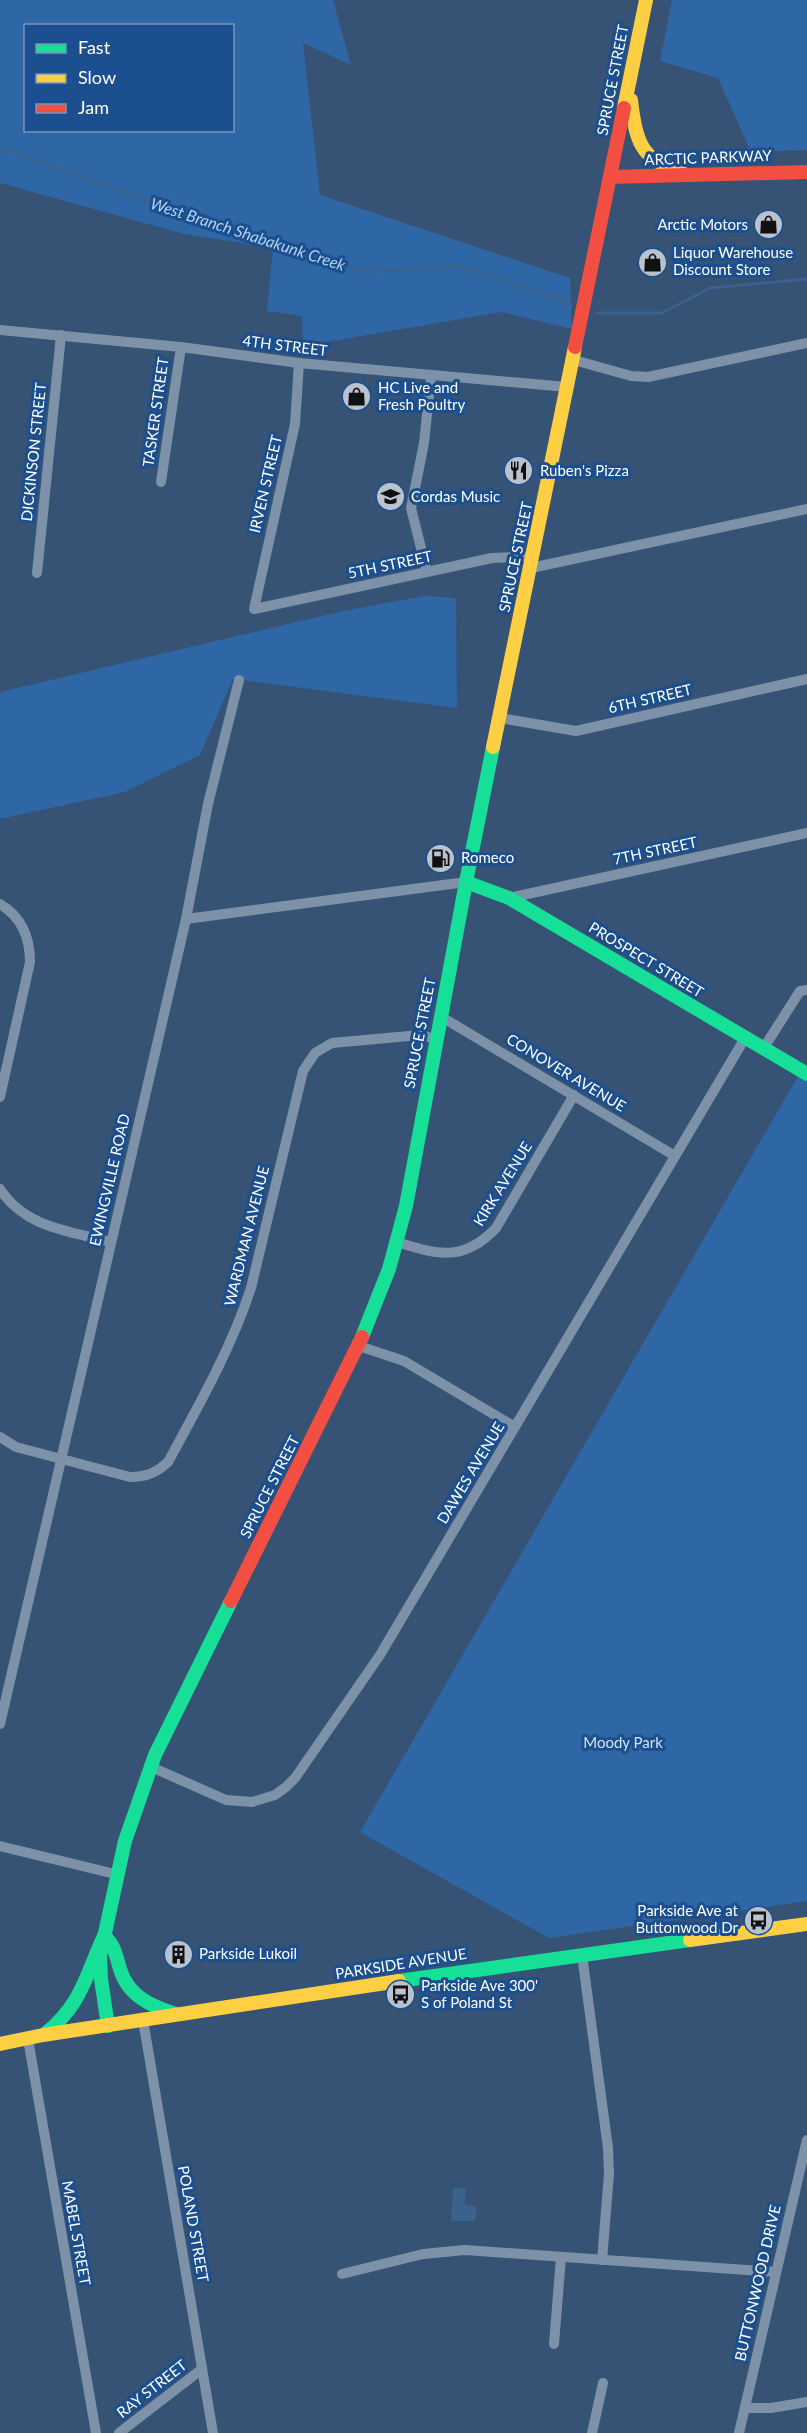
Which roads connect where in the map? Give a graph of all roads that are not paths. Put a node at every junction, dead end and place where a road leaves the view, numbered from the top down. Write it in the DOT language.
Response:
graph roads {
  1 [pos="646,0"];
  2 [pos="630,82"];
  3 [pos="807,172"];
  4 [pos="743,174"];
  5 [pos="610,177"];
  6 [pos="0,330"];
  7 [pos="61,335"];
  8 [pos="807,343"];
  9 [pos="181,347"];
  10 [pos="574,360"];
  11 [pos="299,363"];
  12 [pos="431,376"];
  13 [pos="567,387"];
  14 [pos="161,482"];
  15 [pos="807,509"];
  16 [pos="532,562"];
  17 [pos="427,572"];
  18 [pos="37,573"];
  19 [pos="254,609"];
  20 [pos="807,679"];
  21 [pos="239,680"];
  22 [pos="500,718"];
  23 [pos="807,833"];
  24 [pos="466,882"];
  25 [pos="509,898"];
  26 [pos="0,904"];
  27 [pos="186,919"];
  28 [pos="807,990"];
  29 [pos="440,1016"];
  30 [pos="745,1038"];
  31 [pos="436,1039"];
  32 [pos="763,1049"];
  33 [pos="807,1074"];
  34 [pos="574,1095"];
  35 [pos="0,1097"];
  36 [pos="675,1156"];
  37 [pos="0,1189"];
  38 [pos="111,1242"];
  39 [pos="398,1242"];
  40 [pos="359,1346"];
  41 [pos="515,1427"];
  42 [pos="0,1437"];
  43 [pos="62,1459"];
  44 [pos="0,1724"];
  45 [pos="149,1766"];
  46 [pos="0,1846"];
  47 [pos="115,1874"];
  48 [pos="800,1925"];
  49 [pos="807,1932"];
  50 [pos="104,1936"];
  51 [pos="582,1955"];
  52 [pos="179,2015"];
  53 [pos="143,2020"];
  54 [pos="108,2026"];
  55 [pos="43,2036"];
  56 [pos="28,2039"];
  57 [pos="0,2044"];
  58 [pos="807,2140"];
  59 [pos="561,2257"];
  60 [pos="602,2260"];
  61 [pos="776,2272"];
  62 [pos="342,2274"];
  63 [pos="554,2343"];
  64 [pos="202,2369"];
  65 [pos="603,2383"];
  66 [pos="807,2402"];
  67 [pos="744,2408"];
  68 [pos="96,2433"];
  69 [pos="119,2433"];
  70 [pos="213,2433"];
  71 [pos="592,2433"];
  72 [pos="739,2433"];
  1 -- 2 [label="street, SPRUCE STREET"];
  2 -- 4 [label="street"];
  2 -- 5 [label="street, SPRUCE STREET"];
  3 -- 4 [label="street, ARCTIC PARKWAY"];
  4 -- 5 [label="street, ARCTIC PARKWAY"];
  5 -- 10 [label="street, SPRUCE STREET"];
  6 -- 7 [label="street, 4TH STREET"];
  7 -- 9 [label="street, 4TH STREET"];
  7 -- 18 [label="street, DICKINSON STREET"];
  8 -- 10 [label="street"];
  9 -- 11 [label="street, 4TH STREET"];
  9 -- 14 [label="street, TASKER STREET"];
  10 -- 13 [label="street, SPRUCE STREET"];
  11 -- 12 [label="street, 4TH STREET"];
  11 -- 19 [label="street, IRVEN STREET"];
  12 -- 13 [label="street, 4TH STREET"];
  12 -- 17 [label="street"];
  13 -- 16 [label="street, SPRUCE STREET"];
  15 -- 16 [label="street, 5TH STREET"];
  16 -- 17 [label="street, 5TH STREET"];
  16 -- 22 [label="street, SPRUCE STREET"];
  17 -- 19 [label="street, 5TH STREET"];
  20 -- 22 [label="street, 6TH STREET"];
  21 -- 27 [label="street"];
  22 -- 24 [label="street, SPRUCE STREET"];
  23 -- 25 [label="street, 7TH STREET"];
  24 -- 25 [label="street, PROSPECT STREET"];
  24 -- 27 [label="street"];
  24 -- 29 [label="street, SPRUCE STREET"];
  25 -- 30 [label="street, PROSPECT STREET"];
  26 -- 35 [label="street"];
  27 -- 38 [label="street, EWINGVILLE ROAD"];
  28 -- 32 [label="street"];
  29 -- 31 [label="street, SPRUCE STREET"];
  29 -- 34 [label="street, CONOVER AVENUE"];
  30 -- 32 [label="street, PROSPECT STREET"];
  30 -- 36 [label="street, DAWES AVENUE"];
  31 -- 39 [label="street, SPRUCE STREET"];
  31 -- 43 [label="street, WARDMAN AVENUE"];
  32 -- 33 [label="street, PROSPECT STREET"];
  34 -- 36 [label="street, CONOVER AVENUE"];
  34 -- 39 [label="street, KIRK AVENUE"];
  36 -- 41 [label="street, DAWES AVENUE"];
  37 -- 38 [label="street"];
  38 -- 43 [label="street, EWINGVILLE ROAD"];
  39 -- 40 [label="street, SPRUCE STREET"];
  40 -- 41 [label="street"];
  40 -- 45 [label="street, SPRUCE STREET"];
  41 -- 45 [label="street, DAWES AVENUE"];
  42 -- 43 [label="street, WARDMAN AVENUE"];
  43 -- 44 [label="street, EWINGVILLE ROAD"];
  45 -- 47 [label="street, SPRUCE STREET"];
  46 -- 47 [label="street"];
  47 -- 50 [label="street, SPRUCE STREET"];
  48 -- 49 [label="street"];
  48 -- 51 [label="street, PARKSIDE AVENUE"];
  50 -- 52 [label="street"];
  50 -- 54 [label="street, SPRUCE STREET"];
  50 -- 55 [label="street"];
  51 -- 52 [label="street, PARKSIDE AVENUE"];
  51 -- 60 [label="street"];
  52 -- 53 [label="street, PARKSIDE AVENUE"];
  53 -- 54 [label="street, PARKSIDE AVENUE"];
  53 -- 64 [label="street, POLAND STREET"];
  54 -- 55 [label="street, PARKSIDE AVENUE"];
  55 -- 56 [label="street, PARKSIDE AVENUE"];
  56 -- 57 [label="street, PARKSIDE AVENUE"];
  56 -- 68 [label="street, MABEL STREET"];
  58 -- 61 [label="street, BUTTONWOOD DRIVE"];
  59 -- 60 [label="street"];
  59 -- 62 [label="street"];
  59 -- 63 [label="street"];
  60 -- 61 [label="street"];
  61 -- 67 [label="street, BUTTONWOOD DRIVE"];
  64 -- 69 [label="street, RAY STREET"];
  64 -- 70 [label="street, POLAND STREET"];
  65 -- 71 [label="street"];
  66 -- 67 [label="street"];
  67 -- 72 [label="street, BUTTONWOOD DRIVE"];
}
